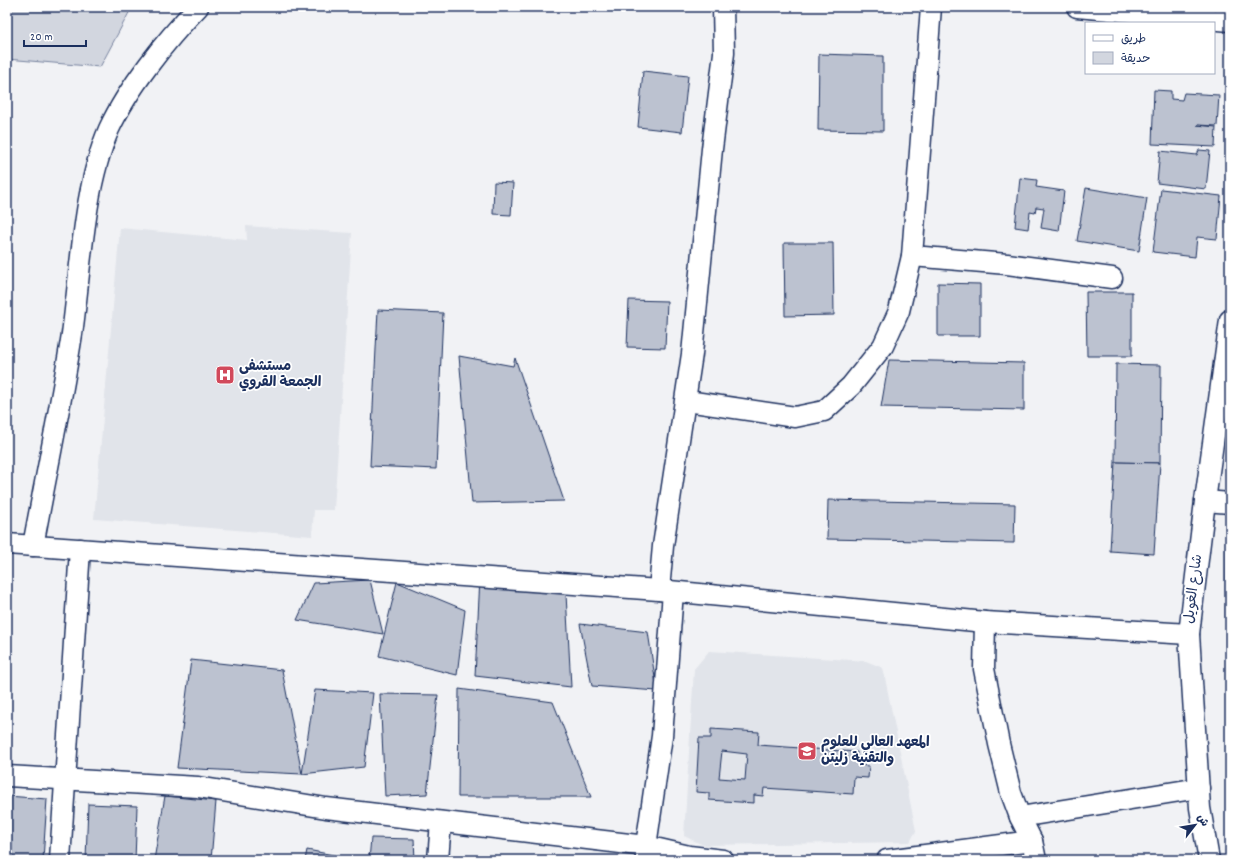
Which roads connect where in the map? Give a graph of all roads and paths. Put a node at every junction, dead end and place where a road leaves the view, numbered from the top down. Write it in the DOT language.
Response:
graph roads {
  1 [pos="198,7"];
  2 [pos="723,7"];
  3 [pos="931,7"];
  4 [pos="1077,7"];
  5 [pos="1135,10"];
  6 [pos="1230,21"];
  7 [pos="912,256"];
  8 [pos="1112,278"];
  9 [pos="1230,320"];
  10 [pos="687,401"];
  11 [pos="1205,501"];
  12 [pos="1230,503"];
  13 [pos="7,544"];
  14 [pos="33,546"];
  15 [pos="80,549"];
  16 [pos="666,591"];
  17 [pos="985,622"];
  18 [pos="1189,634"];
  19 [pos="7,776"];
  20 [pos="65,778"];
  21 [pos="1199,788"];
  22 [pos="1020,817"];
  23 [pos="441,822"];
  24 [pos="1034,851"];
  25 [pos="646,853"];
  26 [pos="60,860"];
  27 [pos="438,860"];
  28 [pos="723,860"];
  29 [pos="887,860"];
  30 [pos="1209,860"];
  1 -- 14 [label="street"];
  2 -- 10 [label="street"];
  3 -- 7 [label="street"];
  4 -- 5 [label="street"];
  5 -- 6 [label="street"];
  7 -- 8 [label="street"];
  7 -- 10 [label="street"];
  9 -- 11 [label="street, شارع الغويل"];
  10 -- 16 [label="street"];
  11 -- 12 [label="street"];
  11 -- 18 [label="street, شارع الغويل"];
  13 -- 14 [label="street"];
  14 -- 15 [label="street"];
  15 -- 16 [label="street"];
  15 -- 20 [label="street"];
  16 -- 17 [label="street"];
  16 -- 25 [label="street"];
  17 -- 18 [label="street"];
  17 -- 22 [label="street"];
  18 -- 21 [label="street, شارع الغويل"];
  19 -- 20 [label="street"];
  20 -- 23 [label="street"];
  20 -- 26 [label="street"];
  21 -- 22 [label="street"];
  21 -- 30 [label="street, شارع الغويل"];
  22 -- 24 [label="street"];
  23 -- 25 [label="street"];
  23 -- 27 [label="street"];
  24 -- 29 [label="street"];
  25 -- 28 [label="street"];
}
